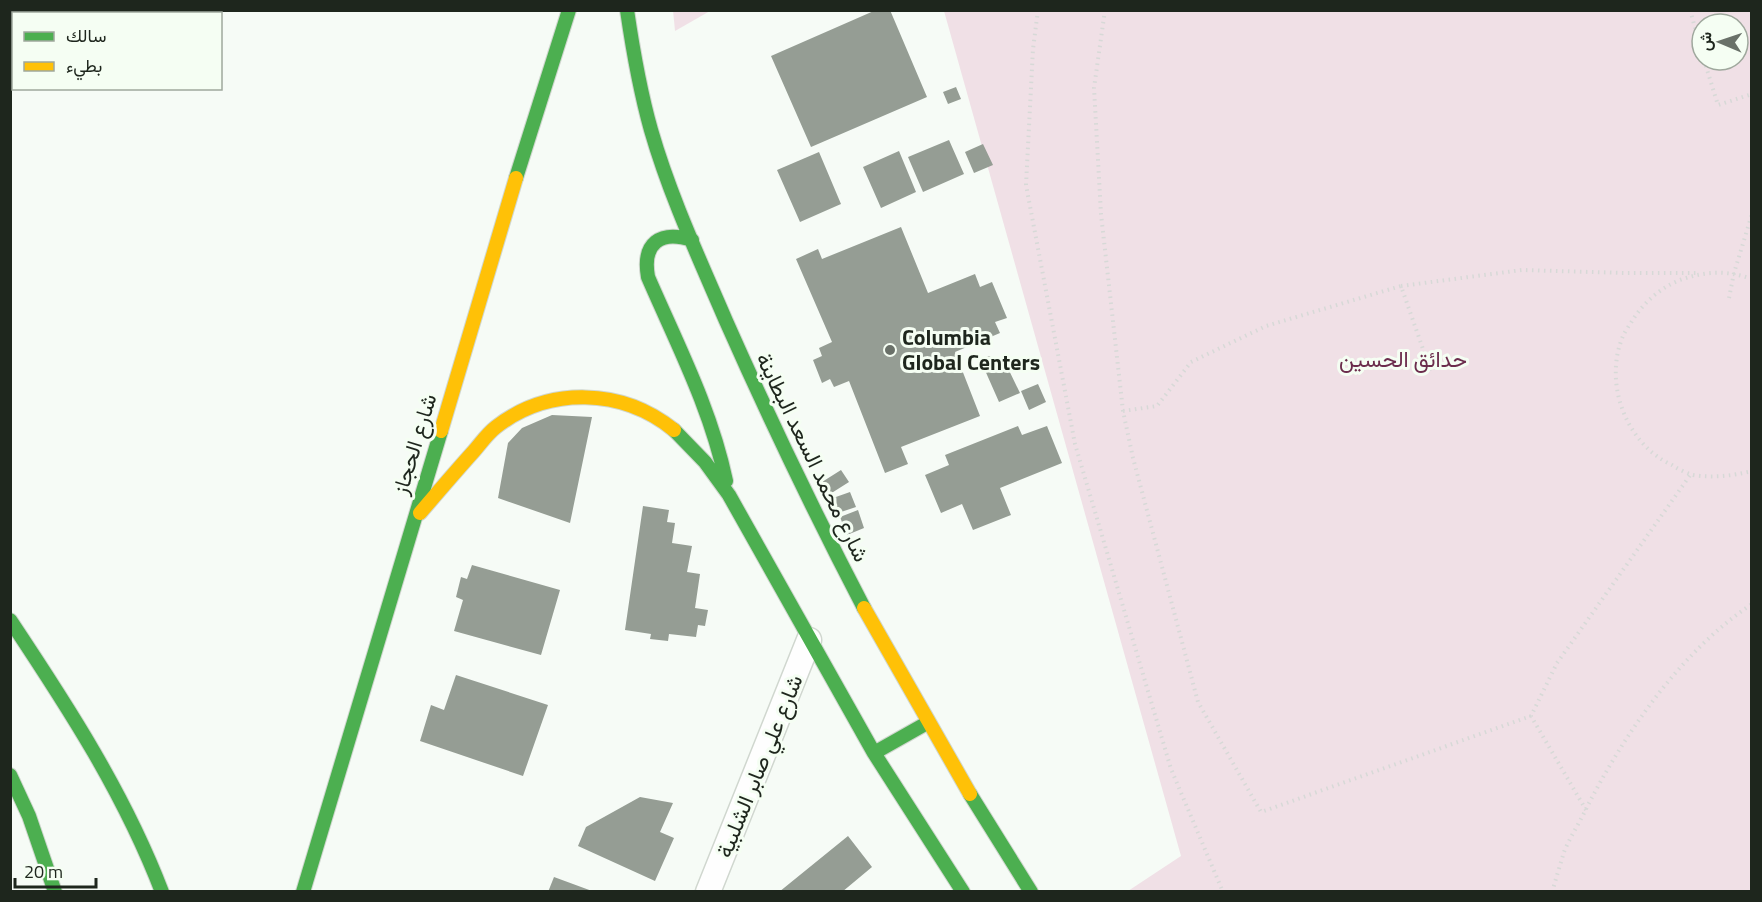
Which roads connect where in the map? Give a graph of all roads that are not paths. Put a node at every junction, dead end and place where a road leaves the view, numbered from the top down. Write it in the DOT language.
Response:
graph roads {
  1 [pos="569,10"];
  2 [pos="627,10"];
  3 [pos="692,240"];
  4 [pos="729,495"];
  5 [pos="413,521"];
  6 [pos="10,620"];
  7 [pos="809,640"];
  8 [pos="927,723"];
  9 [pos="874,753"];
  10 [pos="10,775"];
  11 [pos="55,891"];
  12 [pos="162,891"];
  13 [pos="303,891"];
  14 [pos="708,891"];
  15 [pos="963,891"];
  16 [pos="1031,891"];
  1 -- 5 [label="street, شارع الحجاز"];
  2 -- 3 [label="street, شارع محمد السعد البطاينة"];
  3 -- 4 [label="street"];
  3 -- 8 [label="street, شارع محمد السعد البطاينة"];
  4 -- 5 [label="street"];
  4 -- 7 [label="street"];
  5 -- 13 [label="street, شارع الحجاز"];
  6 -- 12 [label="street"];
  7 -- 9 [label="street"];
  7 -- 14 [label="street, شارع علي صابر الشلبية"];
  8 -- 9 [label="street"];
  8 -- 16 [label="street, شارع محمد السعد البطاينة"];
  9 -- 15 [label="street"];
  10 -- 11 [label="street"];
}
